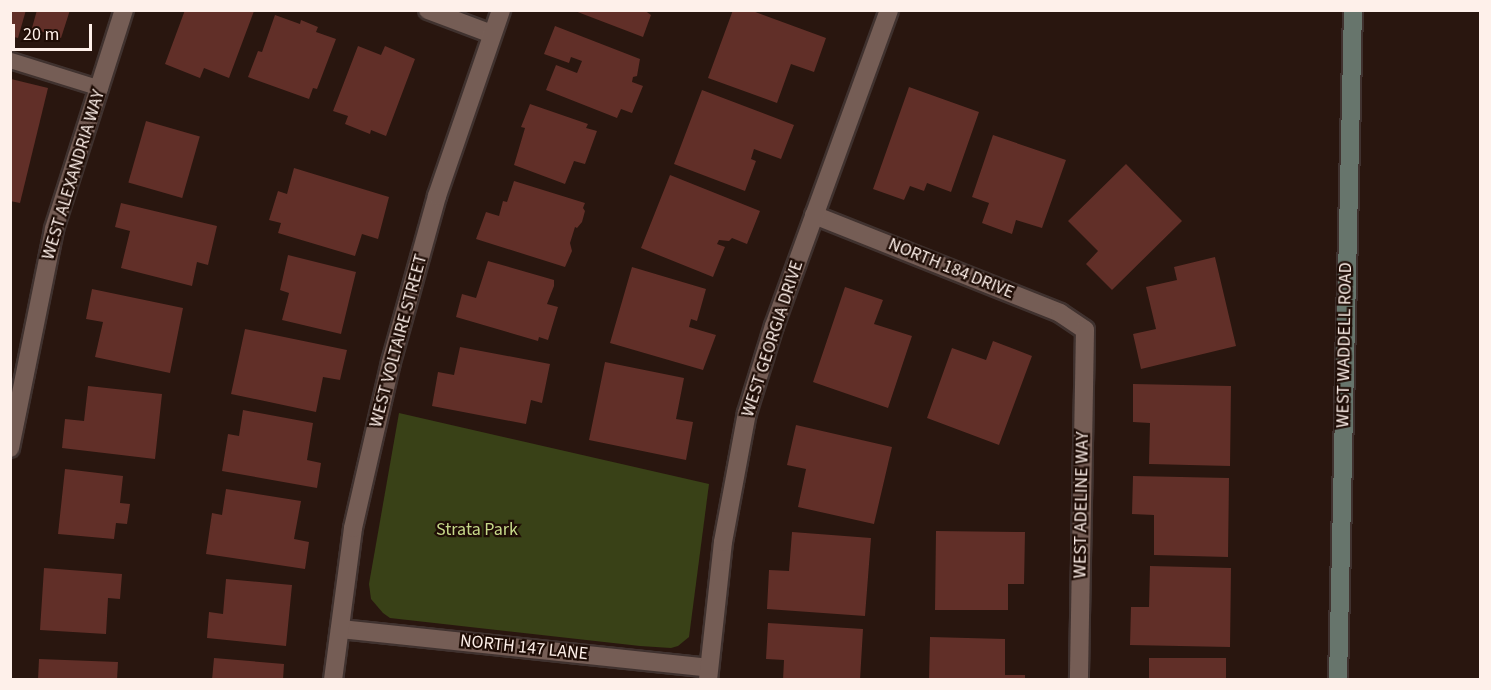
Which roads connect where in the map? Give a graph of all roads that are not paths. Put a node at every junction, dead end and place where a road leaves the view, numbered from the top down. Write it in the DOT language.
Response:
graph roads {
  1 [pos="124,10"];
  2 [pos="428,10"];
  3 [pos="501,10"];
  4 [pos="889,10"];
  5 [pos="1353,10"];
  6 [pos="492,34"];
  7 [pos="10,60"];
  8 [pos="100,88"];
  9 [pos="814,215"];
  10 [pos="1085,330"];
  11 [pos="13,411"];
  12 [pos="10,448"];
  13 [pos="340,629"];
  14 [pos="708,674"];
  15 [pos="333,680"];
  16 [pos="1078,680"];
  17 [pos="1338,680"];
  1 -- 8 [label="street, WEST ALEXANDRIA WAY"];
  2 -- 6 [label="street"];
  3 -- 6 [label="street, WEST VOLTAIRE STREET"];
  4 -- 9 [label="street, WEST GEORGIA DRIVE"];
  5 -- 17 [label="main road, WEST WADDELL ROAD"];
  6 -- 13 [label="street, WEST VOLTAIRE STREET"];
  7 -- 8 [label="lane"];
  8 -- 11 [label="street, WEST ALEXANDRIA WAY"];
  9 -- 10 [label="street, NORTH 184 DRIVE"];
  9 -- 14 [label="street, WEST GEORGIA DRIVE"];
  10 -- 16 [label="street, WEST ADELINE WAY"];
  11 -- 12 [label="street, WEST ALEXANDRIA WAY"];
  13 -- 14 [label="street, NORTH 147 LANE"];
  13 -- 15 [label="street, WEST VOLTAIRE STREET"];
}
